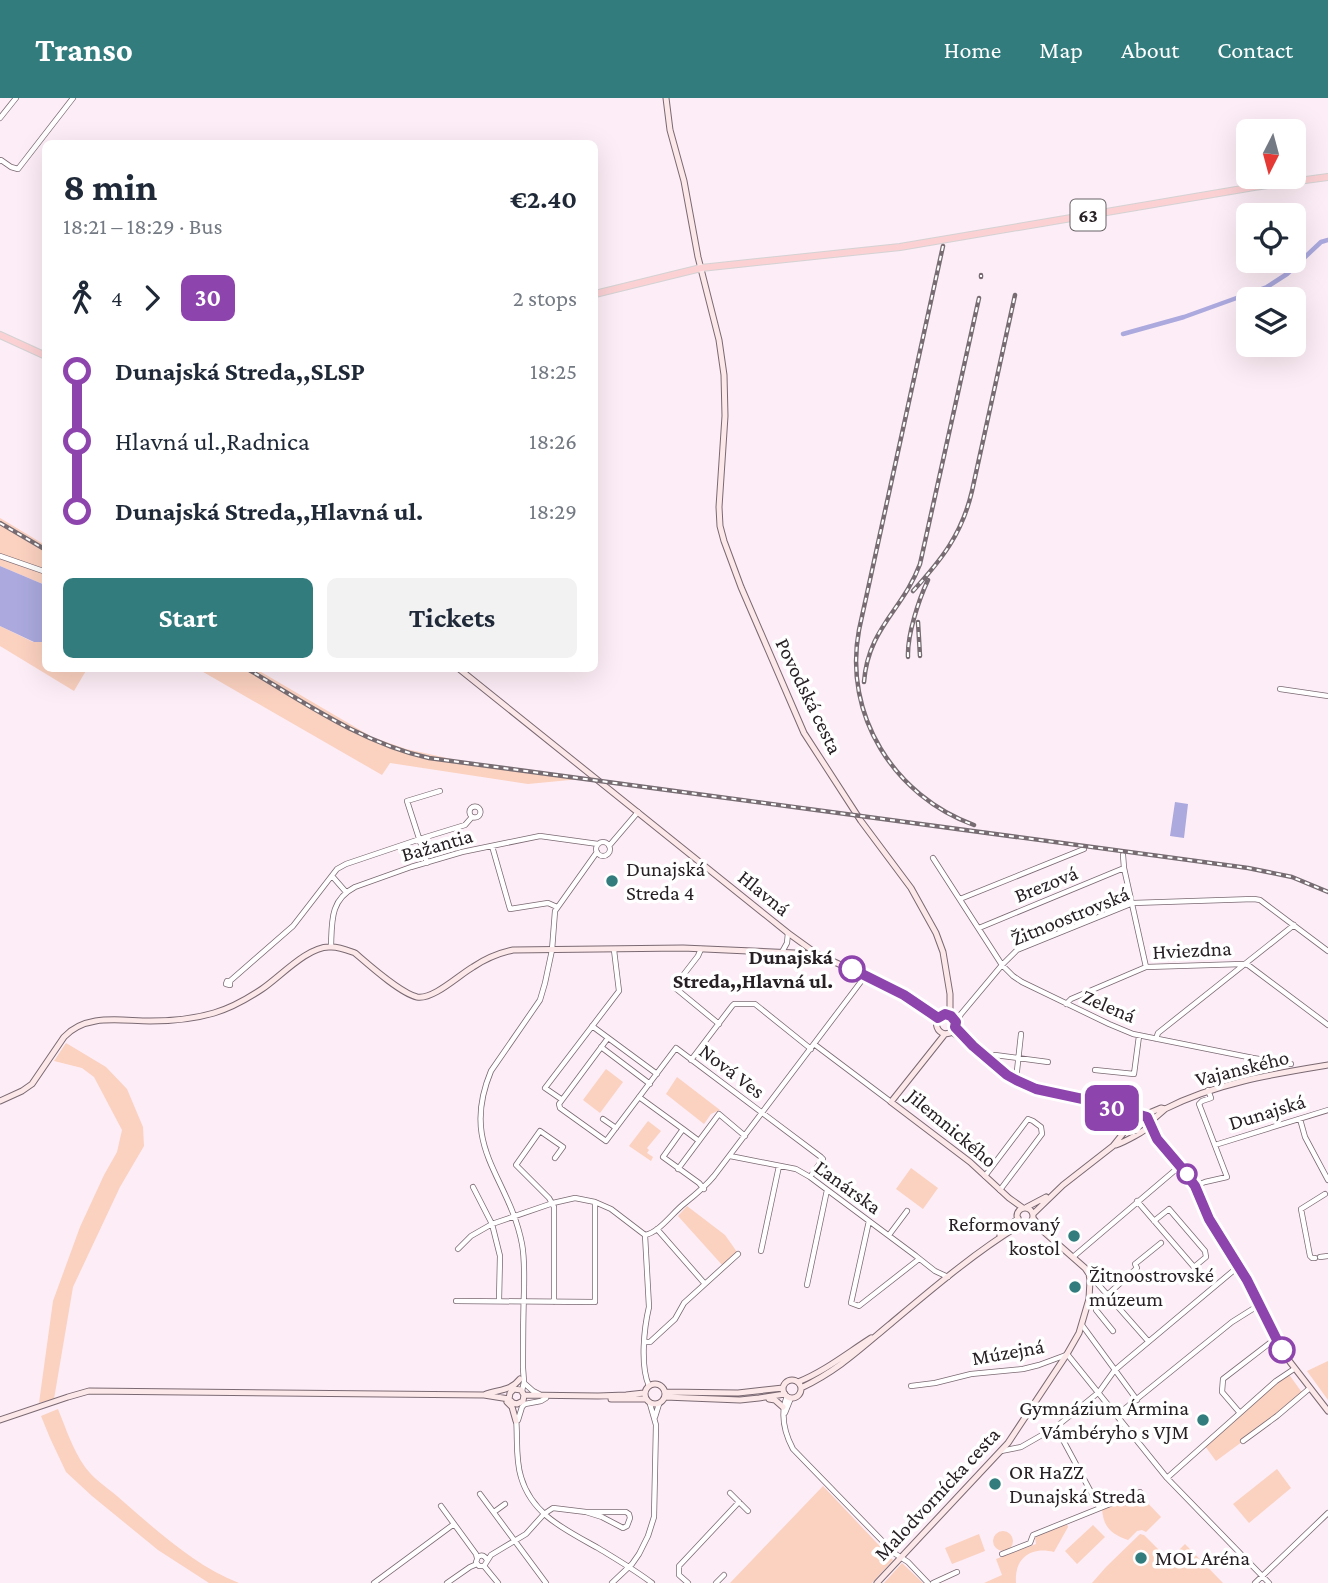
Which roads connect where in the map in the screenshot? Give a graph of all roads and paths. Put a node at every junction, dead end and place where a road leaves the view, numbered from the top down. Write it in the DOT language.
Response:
graph roads {
  1 [pos="16,98"];
  2 [pos="73,98"];
  3 [pos="666,98"];
  4 [pos="0,118"];
  5 [pos="0,161"];
  6 [pos="1328,177"];
  7 [pos="701,268"];
  8 [pos="598,293"];
  9 [pos="0,335"];
  10 [pos="42,354"];
  11 [pos="0,556"];
  12 [pos="42,571"];
  13 [pos="463,672"];
  14 [pos="1280,689"];
  15 [pos="1328,696"];
  16 [pos="440,791"];
  17 [pos="638,812"];
  18 [pos="472,817"];
  19 [pos="419,839"];
  20 [pos="598,844"];
  21 [pos="492,846"];
  22 [pos="609,846"];
  23 [pos="1084,849"];
  24 [pos="597,852"];
  25 [pos="1124,855"];
  26 [pos="933,858"];
  27 [pos="427,863"];
  28 [pos="1125,868"];
  29 [pos="332,876"];
  30 [pos="346,892"];
  31 [pos="960,899"];
  32 [pos="1133,904"];
  33 [pos="557,907"];
  34 [pos="1294,925"];
  35 [pos="979,928"];
  36 [pos="788,933"];
  37 [pos="331,946"];
  38 [pos="701,949"];
  39 [pos="552,950"];
  40 [pos="614,950"];
  41 [pos="1328,951"];
  42 [pos="782,952"];
  43 [pos="817,954"];
  44 [pos="1243,964"];
  45 [pos="1002,965"];
  46 [pos="1146,967"];
  47 [pos="866,975"];
  48 [pos="230,981"];
  49 [pos="1066,1004"];
  50 [pos="960,1015"];
  51 [pos="946,1016"];
  52 [pos="719,1024"];
  53 [pos="1328,1025"];
  54 [pos="592,1026"];
  55 [pos="952,1029"];
  56 [pos="938,1030"];
  57 [pos="1021,1034"];
  58 [pos="607,1036"];
  59 [pos="1139,1036"];
  60 [pos="1156,1040"];
  61 [pos="813,1046"];
  62 [pos="935,1046"];
  63 [pos="601,1047"];
  64 [pos="995,1055"];
  65 [pos="1019,1058"];
  66 [pos="691,1060"];
  67 [pos="1048,1062"];
  68 [pos="1291,1063"];
  69 [pos="1328,1066"];
  70 [pos="1095,1070"];
  71 [pos="657,1074"];
  72 [pos="1016,1080"];
  73 [pos="650,1084"];
  74 [pos="1208,1090"];
  75 [pos="639,1097"];
  76 [pos="561,1099"];
  77 [pos="0,1101"];
  78 [pos="891,1102"];
  79 [pos="1113,1108"];
  80 [pos="1165,1109"];
  81 [pos="1328,1110"];
  82 [pos="762,1113"];
  83 [pos="1140,1115"];
  84 [pos="604,1119"];
  85 [pos="1300,1119"];
  86 [pos="1150,1124"];
  87 [pos="1129,1125"];
  88 [pos="616,1128"];
  89 [pos="683,1129"];
  90 [pos="1141,1132"];
  91 [pos="745,1136"];
  92 [pos="1157,1139"];
  93 [pos="699,1141"];
  94 [pos="1215,1145"];
  95 [pos="1113,1146"];
  96 [pos="730,1156"];
  97 [pos="555,1158"];
  98 [pos="779,1166"];
  99 [pos="1180,1166"];
  100 [pos="678,1169"];
  101 [pos="985,1176"];
  102 [pos="810,1177"];
  103 [pos="1328,1180"];
  104 [pos="1195,1186"];
  105 [pos="473,1187"];
  106 [pos="704,1189"];
  107 [pos="1000,1189"];
  108 [pos="827,1190"];
  109 [pos="1055,1192"];
  110 [pos="1325,1194"];
  111 [pos="1009,1198"];
  112 [pos="1137,1201"];
  113 [pos="595,1202"];
  114 [pos="553,1203"];
  115 [pos="1025,1208"];
  116 [pos="906,1211"];
  117 [pos="1018,1216"];
  118 [pos="514,1217"];
  119 [pos="1029,1219"];
  120 [pos="869,1221"];
  121 [pos="1154,1222"];
  122 [pos="492,1224"];
  123 [pos="657,1229"];
  124 [pos="645,1235"];
  125 [pos="888,1235"];
  126 [pos="995,1240"];
  127 [pos="1161,1243"];
  128 [pos="458,1249"];
  129 [pos="761,1251"];
  130 [pos="738,1254"];
  131 [pos="1073,1256"];
  132 [pos="1328,1256"];
  133 [pos="919,1259"];
  134 [pos="1239,1266"];
  135 [pos="935,1271"];
  136 [pos="1089,1274"];
  137 [pos="948,1277"];
  138 [pos="705,1284"];
  139 [pos="807,1285"];
  140 [pos="934,1288"];
  141 [pos="1107,1294"];
  142 [pos="456,1301"];
  143 [pos="499,1301"];
  144 [pos="524,1302"];
  145 [pos="554,1302"];
  146 [pos="1259,1305"];
  147 [pos="1082,1325"];
  148 [pos="1112,1331"];
  149 [pos="1275,1339"];
  150 [pos="1148,1341"];
  151 [pos="645,1342"];
  152 [pos="1067,1354"];
  153 [pos="1294,1368"];
  154 [pos="1114,1371"];
  155 [pos="522,1381"];
  156 [pos="799,1385"];
  157 [pos="649,1386"];
  158 [pos="911,1386"];
  159 [pos="1310,1388"];
  160 [pos="1099,1392"];
  161 [pos="665,1394"];
  162 [pos="786,1394"];
  163 [pos="484,1395"];
  164 [pos="517,1397"];
  165 [pos="545,1397"];
  166 [pos="647,1398"];
  167 [pos="759,1398"];
  168 [pos="1137,1400"];
  169 [pos="1321,1402"];
  170 [pos="659,1404"];
  171 [pos="1328,1405"];
  172 [pos="783,1407"];
  173 [pos="1328,1411"];
  174 [pos="1240,1413"];
  175 [pos="1117,1415"];
  176 [pos="783,1417"];
  177 [pos="655,1418"];
  178 [pos="0,1420"];
  179 [pos="517,1422"];
  180 [pos="1056,1427"];
  181 [pos="1012,1437"];
  182 [pos="1243,1441"];
  183 [pos="1016,1448"];
  184 [pos="1000,1451"];
  185 [pos="1167,1478"];
  186 [pos="1140,1492"];
  187 [pos="730,1493"];
  188 [pos="480,1494"];
  189 [pos="739,1502"];
  190 [pos="505,1504"];
  191 [pos="441,1506"];
  192 [pos="1099,1507"];
  193 [pos="748,1511"];
  194 [pos="494,1512"];
  195 [pos="586,1512"];
  196 [pos="1328,1513"];
  197 [pos="544,1514"];
  198 [pos="454,1524"];
  199 [pos="514,1541"];
  200 [pos="909,1548"];
  201 [pos="1002,1555"];
  202 [pos="901,1557"];
  203 [pos="482,1559"];
  204 [pos="908,1562"];
  205 [pos="629,1567"];
  206 [pos="957,1572"];
  207 [pos="724,1575"];
  208 [pos="1262,1576"];
  209 [pos="374,1583"];
  210 [pos="447,1583"];
  211 [pos="498,1583"];
  212 [pos="546,1583"];
  213 [pos="612,1583"];
  214 [pos="652,1583"];
  215 [pos="688,1583"];
  216 [pos="716,1583"];
  217 [pos="877,1583"];
  218 [pos="931,1583"];
  219 [pos="1255,1583"];
  220 [pos="1269,1583"];
  1 -- 4 [label="street"];
  2 -- 5 [label="street"];
  3 -- 7 [label="main road, Povodská cesta"];
  6 -- 7 [label="main road, 63"];
  7 -- 8 [label="main road, 63"];
  7 -- 51 [label="main road, Povodská cesta"];
  9 -- 10 [label="main road"];
  11 -- 12 [label="street"];
  13 -- 17 [label="main road, Hlavná"];
  14 -- 15 [label="street"];
  16 -- 19 [label="street"];
  17 -- 22 [label="street"];
  17 -- 36 [label="main road, Hlavná"];
  18 -- 19 [label="street"];
  19 -- 27 [label="street"];
  19 -- 29 [label="street"];
  20 -- 21 [label="street, Bažantia"];
  20 -- 22 [label="street"];
  20 -- 24 [label="street"];
  21 -- 27 [label="street, Bažantia"];
  21 -- 33 [label="street"];
  22 -- 24 [label="street"];
  23 -- 31 [label="street"];
  24 -- 33 [label="street"];
  25 -- 28 [label="street"];
  26 -- 31 [label="street, Zelená"];
  27 -- 30 [label="street, Bažantia"];
  28 -- 32 [label="street"];
  28 -- 35 [label="street, Brezová"];
  29 -- 30 [label="street"];
  29 -- 48 [label="street"];
  30 -- 37 [label="street"];
  31 -- 35 [label="street, Zelená"];
  32 -- 34 [label="street, Žitnoostrovská"];
  32 -- 45 [label="street, Žitnoostrovská"];
  32 -- 46 [label="street"];
  33 -- 39 [label="street"];
  34 -- 41 [label="street, Žitnoostrovská"];
  34 -- 44 [label="street"];
  35 -- 45 [label="street, Zelená"];
  36 -- 42 [label="street"];
  36 -- 43 [label="main road, Hlavná"];
  37 -- 39 [label="main road"];
  37 -- 77 [label="main road"];
  38 -- 40 [label="main road"];
  38 -- 42 [label="main road"];
  38 -- 52 [label="street"];
  39 -- 40 [label="main road"];
  39 -- 118 [label="street"];
  40 -- 54 [label="street"];
  42 -- 43 [label="main road"];
  43 -- 47 [label="main road, Hlavná"];
  44 -- 46 [label="street, Hviezdna"];
  44 -- 53 [label="street"];
  44 -- 60 [label="street"];
  45 -- 49 [label="street, Zelená"];
  45 -- 50 [label="street, Žitnoostrovská"];
  46 -- 49 [label="street, Hviezdna"];
  47 -- 51 [label="main road, Hlavná"];
  47 -- 61 [label="street"];
  49 -- 59 [label="street, Zelená"];
  50 -- 51 [label="street"];
  50 -- 55 [label="street, Žitnoostrovská"];
  51 -- 55 [label="main road"];
  51 -- 56 [label="main road, Jilemnického"];
  52 -- 61 [label="street"];
  52 -- 66 [label="street"];
  54 -- 58 [label="street"];
  54 -- 76 [label="street"];
  55 -- 56 [label="main road"];
  55 -- 62 [label="main road, Jilemnického"];
  55 -- 72 [label="main road"];
  56 -- 62 [label="main road, Jilemnického"];
  57 -- 65 [label="street"];
  58 -- 63 [label="street"];
  58 -- 71 [label="street"];
  59 -- 60 [label="street, Zelená"];
  59 -- 70 [label="street"];
  60 -- 68 [label="street, Zelená"];
  61 -- 78 [label="street"];
  61 -- 82 [label="street"];
  62 -- 78 [label="main road, Jilemnického"];
  63 -- 73 [label="street"];
  63 -- 76 [label="street"];
  64 -- 65 [label="street"];
  65 -- 67 [label="street"];
  65 -- 72 [label="street"];
  66 -- 71 [label="street, Nová Ves"];
  66 -- 82 [label="street, Nová Ves"];
  69 -- 74 [label="main road, Vajanského"];
  71 -- 73 [label="street, Nová Ves"];
  72 -- 79 [label="main road"];
  73 -- 75 [label="street, Nová Ves"];
  74 -- 80 [label="main road, Vajanského"];
  74 -- 94 [label="street, Dunajská"];
  75 -- 88 [label="street, Nová Ves"];
  75 -- 89 [label="street"];
  76 -- 88 [label="street"];
  78 -- 101 [label="main road, Jilemnického"];
  79 -- 83 [label="main road"];
  79 -- 87 [label="main road"];
  80 -- 83 [label="main road"];
  80 -- 86 [label="main road"];
  81 -- 85 [label="street, Dunajská"];
  82 -- 91 [label="street"];
  82 -- 102 [label="street, Nová Ves"];
  83 -- 86 [label="main road"];
  83 -- 87 [label="main road"];
  84 -- 88 [label="street"];
  85 -- 94 [label="street, Dunajská"];
  85 -- 103 [label="street"];
  86 -- 90 [label="main road"];
  86 -- 92 [label="main road"];
  87 -- 90 [label="main road"];
  87 -- 95 [label="main road"];
  89 -- 93 [label="street"];
  89 -- 100 [label="street"];
  90 -- 92 [label="main road"];
  90 -- 95 [label="main road"];
  91 -- 93 [label="street, Nová Ves"];
  91 -- 96 [label="street"];
  92 -- 99 [label="main road"];
  93 -- 100 [label="street, Nová Ves"];
  94 -- 104 [label="street, Dunajská"];
  95 -- 109 [label="main road"];
  96 -- 98 [label="street, Ľanárska"];
  96 -- 106 [label="street"];
  97 -- 114 [label="street"];
  98 -- 102 [label="street, Ľanárska"];
  98 -- 129 [label="street"];
  99 -- 104 [label="main road"];
  99 -- 112 [label="street"];
  100 -- 106 [label="street"];
  101 -- 107 [label="main road, Jilemnického"];
  101 -- 107 [label="street"];
  102 -- 108 [label="street, Ľanárska"];
  104 -- 134 [label="main road"];
  105 -- 122 [label="street"];
  106 -- 123 [label="street"];
  107 -- 111 [label="main road, Jilemnického"];
  108 -- 120 [label="street, Ľanárska"];
  108 -- 139 [label="street"];
  109 -- 115 [label="main road"];
  109 -- 119 [label="main road"];
  110 -- 132 [label="street"];
  111 -- 115 [label="main road, Jilemnického"];
  111 -- 117 [label="main road, Jilemnického"];
  112 -- 121 [label="street"];
  112 -- 131 [label="street"];
  113 -- 114 [label="street"];
  113 -- 124 [label="street"];
  113 -- 145 [label="street"];
  114 -- 118 [label="street"];
  114 -- 145 [label="street"];
  115 -- 117 [label="main road"];
  115 -- 119 [label="main road, Jilemnického"];
  116 -- 125 [label="street"];
  117 -- 119 [label="main road, Jilemnického"];
  117 -- 126 [label="main road"];
  118 -- 122 [label="street"];
  118 -- 144 [label="street"];
  119 -- 126 [label="main road"];
  119 -- 131 [label="main road"];
  120 -- 125 [label="street, Ľanárska"];
  120 -- 133 [label="street"];
  121 -- 121 [label="street"];
  122 -- 128 [label="street"];
  122 -- 143 [label="street"];
  123 -- 124 [label="street"];
  123 -- 138 [label="street"];
  124 -- 151 [label="street"];
  125 -- 133 [label="street, Ľanárska"];
  126 -- 137 [label="main road"];
  127 -- 141 [label="street"];
  130 -- 138 [label="street"];
  131 -- 136 [label="main road"];
  133 -- 135 [label="street, Ľanárska"];
  134 -- 146 [label="main road"];
  134 -- 150 [label="street"];
  135 -- 137 [label="street, Ľanárska"];
  135 -- 140 [label="street"];
  136 -- 141 [label="street"];
  136 -- 147 [label="main road, Múzejná"];
  137 -- 140 [label="main road"];
  138 -- 151 [label="street"];
  140 -- 156 [label="main road"];
  141 -- 148 [label="street"];
  141 -- 150 [label="street"];
  142 -- 143 [label="street"];
  143 -- 144 [label="street"];
  144 -- 145 [label="street"];
  144 -- 155 [label="street"];
  146 -- 149 [label="main road"];
  146 -- 168 [label="street"];
  147 -- 152 [label="main road, Múzejná"];
  147 -- 154 [label="street"];
  149 -- 153 [label="main road"];
  149 -- 174 [label="street"];
  150 -- 154 [label="street"];
  151 -- 157 [label="street"];
  152 -- 158 [label="street, Múzejná"];
  152 -- 160 [label="street"];
  152 -- 181 [label="main road, Malodvornícka cesta"];
  153 -- 159 [label="main road"];
  153 -- 174 [label="street"];
  154 -- 160 [label="street"];
  154 -- 168 [label="street"];
  155 -- 163 [label="main road"];
  155 -- 164 [label="street"];
  155 -- 165 [label="street"];
  156 -- 162 [label="main road"];
  156 -- 162 [label="main road"];
  157 -- 161 [label="main road"];
  157 -- 166 [label="main road"];
  159 -- 169 [label="main road"];
  159 -- 182 [label="street"];
  160 -- 175 [label="street"];
  160 -- 180 [label="street"];
  161 -- 162 [label="main road"];
  161 -- 167 [label="main road"];
  161 -- 170 [label="main road"];
  162 -- 167 [label="main road"];
  162 -- 172 [label="street"];
  162 -- 176 [label="street"];
  163 -- 164 [label="main road"];
  163 -- 178 [label="main road"];
  163 -- 179 [label="main road"];
  164 -- 165 [label="main road"];
  164 -- 179 [label="street"];
  165 -- 166 [label="main road"];
  165 -- 179 [label="street"];
  166 -- 170 [label="main road"];
  166 -- 177 [label="street"];
  167 -- 172 [label="main road"];
  168 -- 175 [label="street"];
  169 -- 171 [label="main road"];
  169 -- 173 [label="main road"];
  170 -- 177 [label="street"];
  172 -- 176 [label="street"];
  174 -- 185 [label="street"];
  175 -- 185 [label="street"];
  176 -- 202 [label="street"];
  177 -- 205 [label="street"];
  179 -- 197 [label="street"];
  180 -- 183 [label="street"];
  180 -- 192 [label="street"];
  181 -- 183 [label="street"];
  181 -- 184 [label="main road, Malodvornícka cesta"];
  183 -- 184 [label="street"];
  184 -- 200 [label="main road, Malodvornícka cesta"];
  185 -- 208 [label="street"];
  186 -- 192 [label="street"];
  187 -- 189 [label="street"];
  188 -- 194 [label="street"];
  189 -- 193 [label="street"];
  189 -- 215 [label="street"];
  190 -- 194 [label="street"];
  191 -- 198 [label="street"];
  192 -- 201 [label="street"];
  194 -- 199 [label="street"];
  195 -- 195 [label="street"];
  195 -- 197 [label="street"];
  196 -- 208 [label="street"];
  197 -- 199 [label="street"];
  197 -- 205 [label="street"];
  198 -- 203 [label="street"];
  198 -- 209 [label="street"];
  199 -- 203 [label="street"];
  199 -- 212 [label="street"];
  200 -- 202 [label="main road, Malodvornícka cesta"];
  200 -- 204 [label="street"];
  202 -- 204 [label="street"];
  202 -- 217 [label="main road, Malodvornícka cesta"];
  203 -- 210 [label="street"];
  203 -- 211 [label="street"];
  204 -- 218 [label="street"];
  205 -- 213 [label="street"];
  205 -- 214 [label="street"];
  206 -- 218 [label="street"];
  207 -- 216 [label="street"];
  208 -- 219 [label="street"];
  208 -- 220 [label="street"];
}
